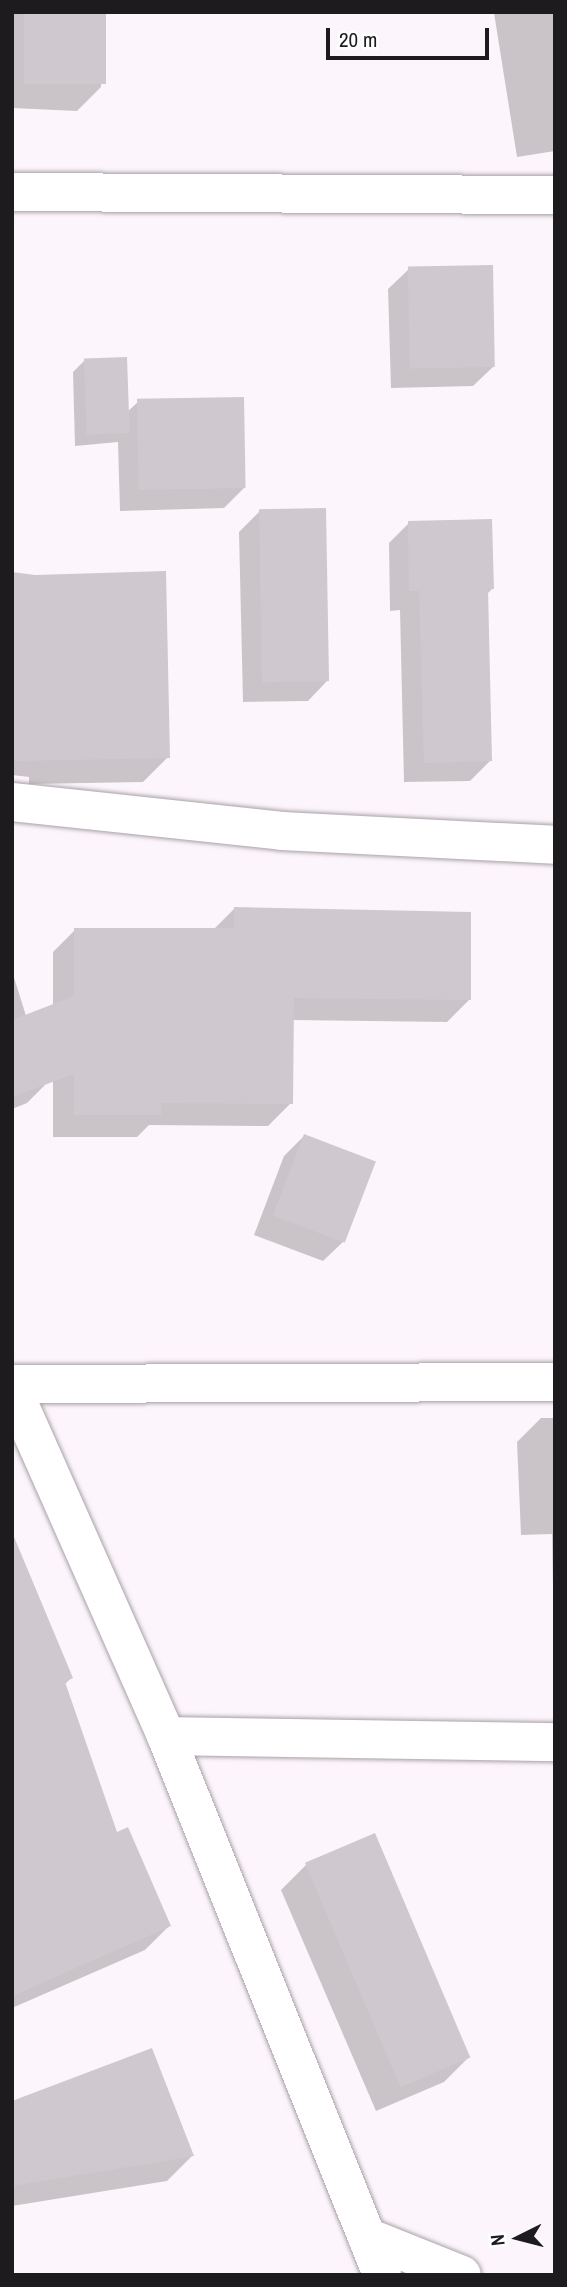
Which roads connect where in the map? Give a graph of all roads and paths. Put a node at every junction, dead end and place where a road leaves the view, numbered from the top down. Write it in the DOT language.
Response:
graph roads {
  1 [pos="12,192"];
  2 [pos="555,195"];
  3 [pos="12,802"];
  4 [pos="555,845"];
  5 [pos="555,1382"];
  6 [pos="12,1386"];
  7 [pos="166,1735"];
  8 [pos="555,1742"];
  9 [pos="367,2237"];
  10 [pos="382,2275"];
  11 [pos="461,2275"];
  1 -- 2 [label="street"];
  3 -- 4 [label="street"];
  5 -- 6 [label="street"];
  6 -- 7 [label="street"];
  7 -- 8 [label="street"];
  7 -- 9 [label="street"];
  9 -- 10 [label="street"];
  9 -- 11 [label="street"];
}
